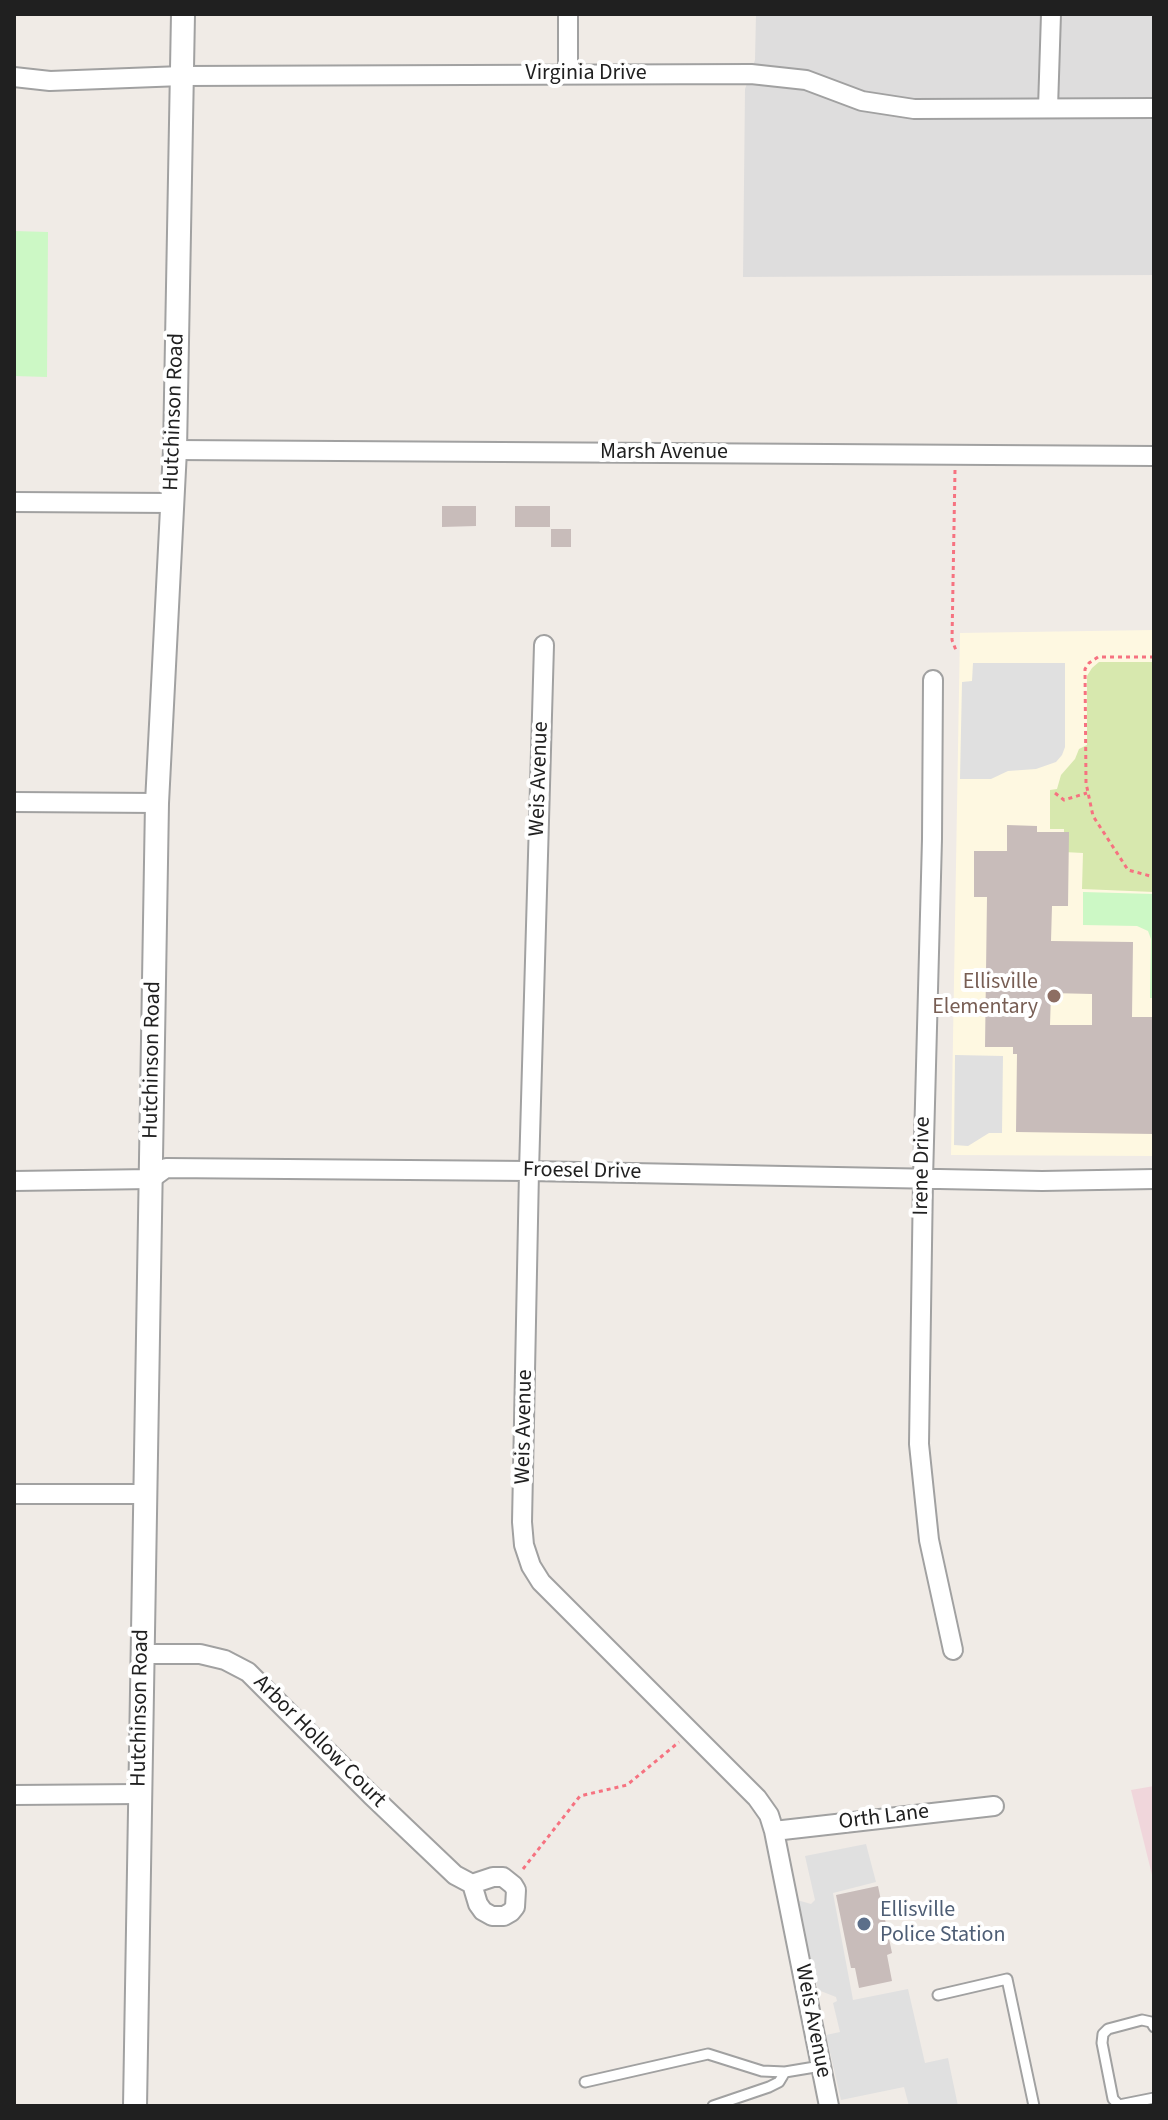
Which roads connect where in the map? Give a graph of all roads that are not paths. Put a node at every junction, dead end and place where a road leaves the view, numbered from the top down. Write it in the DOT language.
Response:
graph roads {
  1 [pos="183,14"];
  2 [pos="568,14"];
  3 [pos="1051,14"];
  4 [pos="568,74"];
  5 [pos="182,76"];
  6 [pos="14,77"];
  7 [pos="1048,108"];
  8 [pos="1154,108"];
  9 [pos="175,450"];
  10 [pos="1154,456"];
  11 [pos="14,502"];
  12 [pos="172,503"];
  13 [pos="544,645"];
  14 [pos="933,680"];
  15 [pos="14,802"];
  16 [pos="157,803"];
  17 [pos="529,1171"];
  18 [pos="151,1179"];
  19 [pos="923,1179"];
  20 [pos="1154,1179"];
  21 [pos="14,1181"];
  22 [pos="14,1494"];
  23 [pos="146,1494"];
  24 [pos="953,1650"];
  25 [pos="141,1654"];
  26 [pos="139,1794"];
  27 [pos="14,1795"];
  28 [pos="994,1806"];
  29 [pos="774,1831"];
  30 [pos="472,1884"];
  31 [pos="938,1995"];
  32 [pos="1154,2027"];
  33 [pos="821,2066"];
  34 [pos="785,2072"];
  35 [pos="585,2082"];
  36 [pos="1154,2098"];
  37 [pos="135,2106"];
  38 [pos="713,2106"];
  39 [pos="829,2106"];
  40 [pos="1034,2106"];
  1 -- 5 [label="street, Hutchinson Road"];
  2 -- 4 [label="street"];
  3 -- 7 [label="street"];
  4 -- 5 [label="street, Virginia Drive"];
  4 -- 7 [label="street, Virginia Drive"];
  5 -- 6 [label="street, Virginia Drive"];
  5 -- 9 [label="street, Hutchinson Road"];
  7 -- 8 [label="street, Virginia Drive"];
  9 -- 10 [label="street, Marsh Avenue"];
  9 -- 12 [label="street, Hutchinson Road"];
  11 -- 12 [label="street"];
  12 -- 16 [label="street, Hutchinson Road"];
  13 -- 17 [label="street, Weis Avenue"];
  14 -- 19 [label="street, Irene Drive"];
  15 -- 16 [label="street"];
  16 -- 18 [label="street, Hutchinson Road"];
  17 -- 18 [label="street, Froesel Drive"];
  17 -- 19 [label="street, Froesel Drive"];
  17 -- 29 [label="street, Weis Avenue"];
  18 -- 21 [label="street, Froesel Drive"];
  18 -- 23 [label="street, Hutchinson Road"];
  19 -- 20 [label="street, Froesel Drive"];
  19 -- 24 [label="street, Irene Drive"];
  22 -- 23 [label="street"];
  23 -- 25 [label="street, Hutchinson Road"];
  25 -- 26 [label="street, Hutchinson Road"];
  25 -- 30 [label="street, Arbor Hollow Court"];
  26 -- 27 [label="street"];
  26 -- 37 [label="street, Hutchinson Road"];
  28 -- 29 [label="street, Orth Lane"];
  29 -- 33 [label="street, Weis Avenue"];
  31 -- 40 [label="lane"];
  32 -- 36 [label="lane"];
  33 -- 34 [label="lane"];
  33 -- 39 [label="street, Weis Avenue"];
  34 -- 35 [label="lane"];
  34 -- 38 [label="lane"];
}
